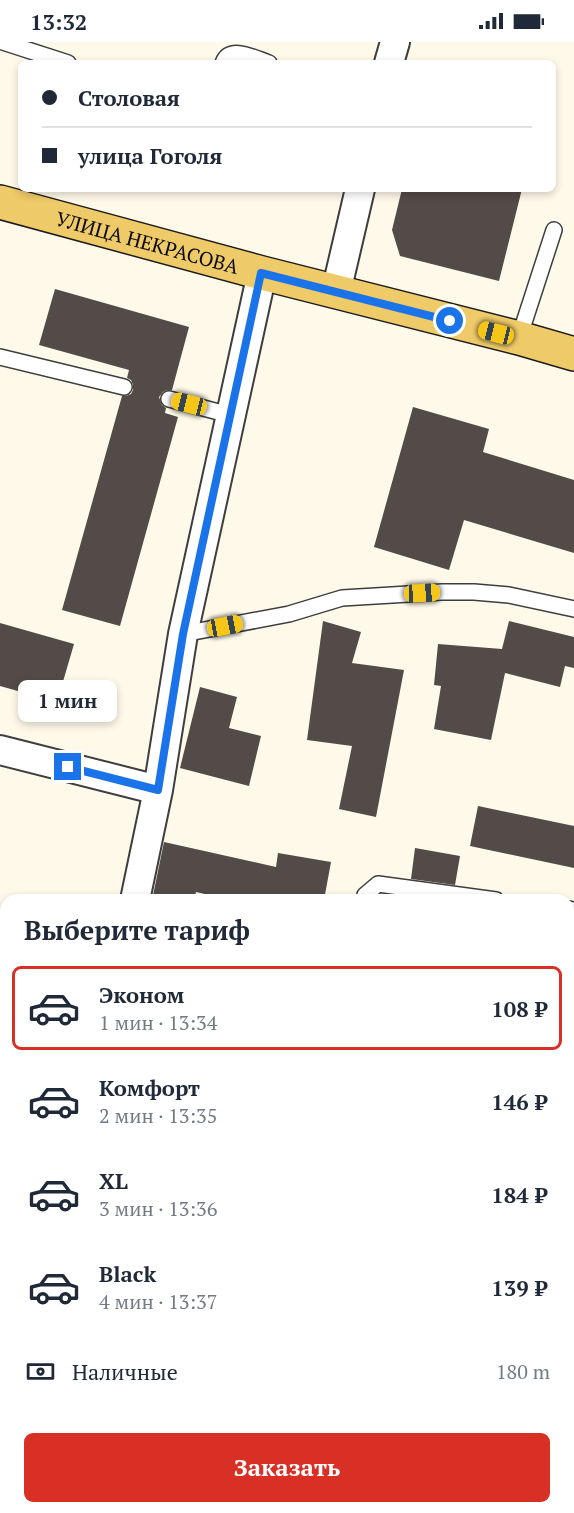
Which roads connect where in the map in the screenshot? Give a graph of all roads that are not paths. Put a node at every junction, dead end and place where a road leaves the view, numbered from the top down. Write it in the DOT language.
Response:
graph roads {
  1 [pos="3,42"];
  2 [pos="395,42"];
  3 [pos="59,60"];
  4 [pos="224,60"];
  5 [pos="260,60"];
  6 [pos="390,60"];
  7 [pos="359,192"];
  8 [pos="0,202"];
  9 [pos="554,230"];
  10 [pos="261,273"];
  11 [pos="336,292"];
  12 [pos="519,338"];
  13 [pos="574,354"];
  14 [pos="0,357"];
  15 [pos="124,387"];
  16 [pos="169,399"];
  17 [pos="230,415"];
  18 [pos="574,609"];
  19 [pos="183,634"];
  20 [pos="0,750"];
  21 [pos="158,790"];
  22 [pos="136,894"];
  23 [pos="366,894"];
  24 [pos="452,894"];
  1 -- 3 [label="lane"];
  2 -- 6 [label="street"];
  4 -- 5 [label="lane"];
  7 -- 11 [label="street"];
  8 -- 10 [label="main road, УЛИЦА НЕКРАСОВА"];
  9 -- 12 [label="lane"];
  10 -- 11 [label="main road, УЛИЦА НЕКРАСОВА"];
  10 -- 17 [label="street"];
  11 -- 12 [label="main road, УЛИЦА НЕКРАСОВА"];
  12 -- 13 [label="main road, УЛИЦА НЕКРАСОВА"];
  14 -- 15 [label="lane"];
  16 -- 17 [label="lane"];
  17 -- 19 [label="street"];
  18 -- 19 [label="lane"];
  19 -- 21 [label="street"];
  20 -- 21 [label="street"];
  21 -- 22 [label="street"];
  23 -- 24 [label="lane"];
}
